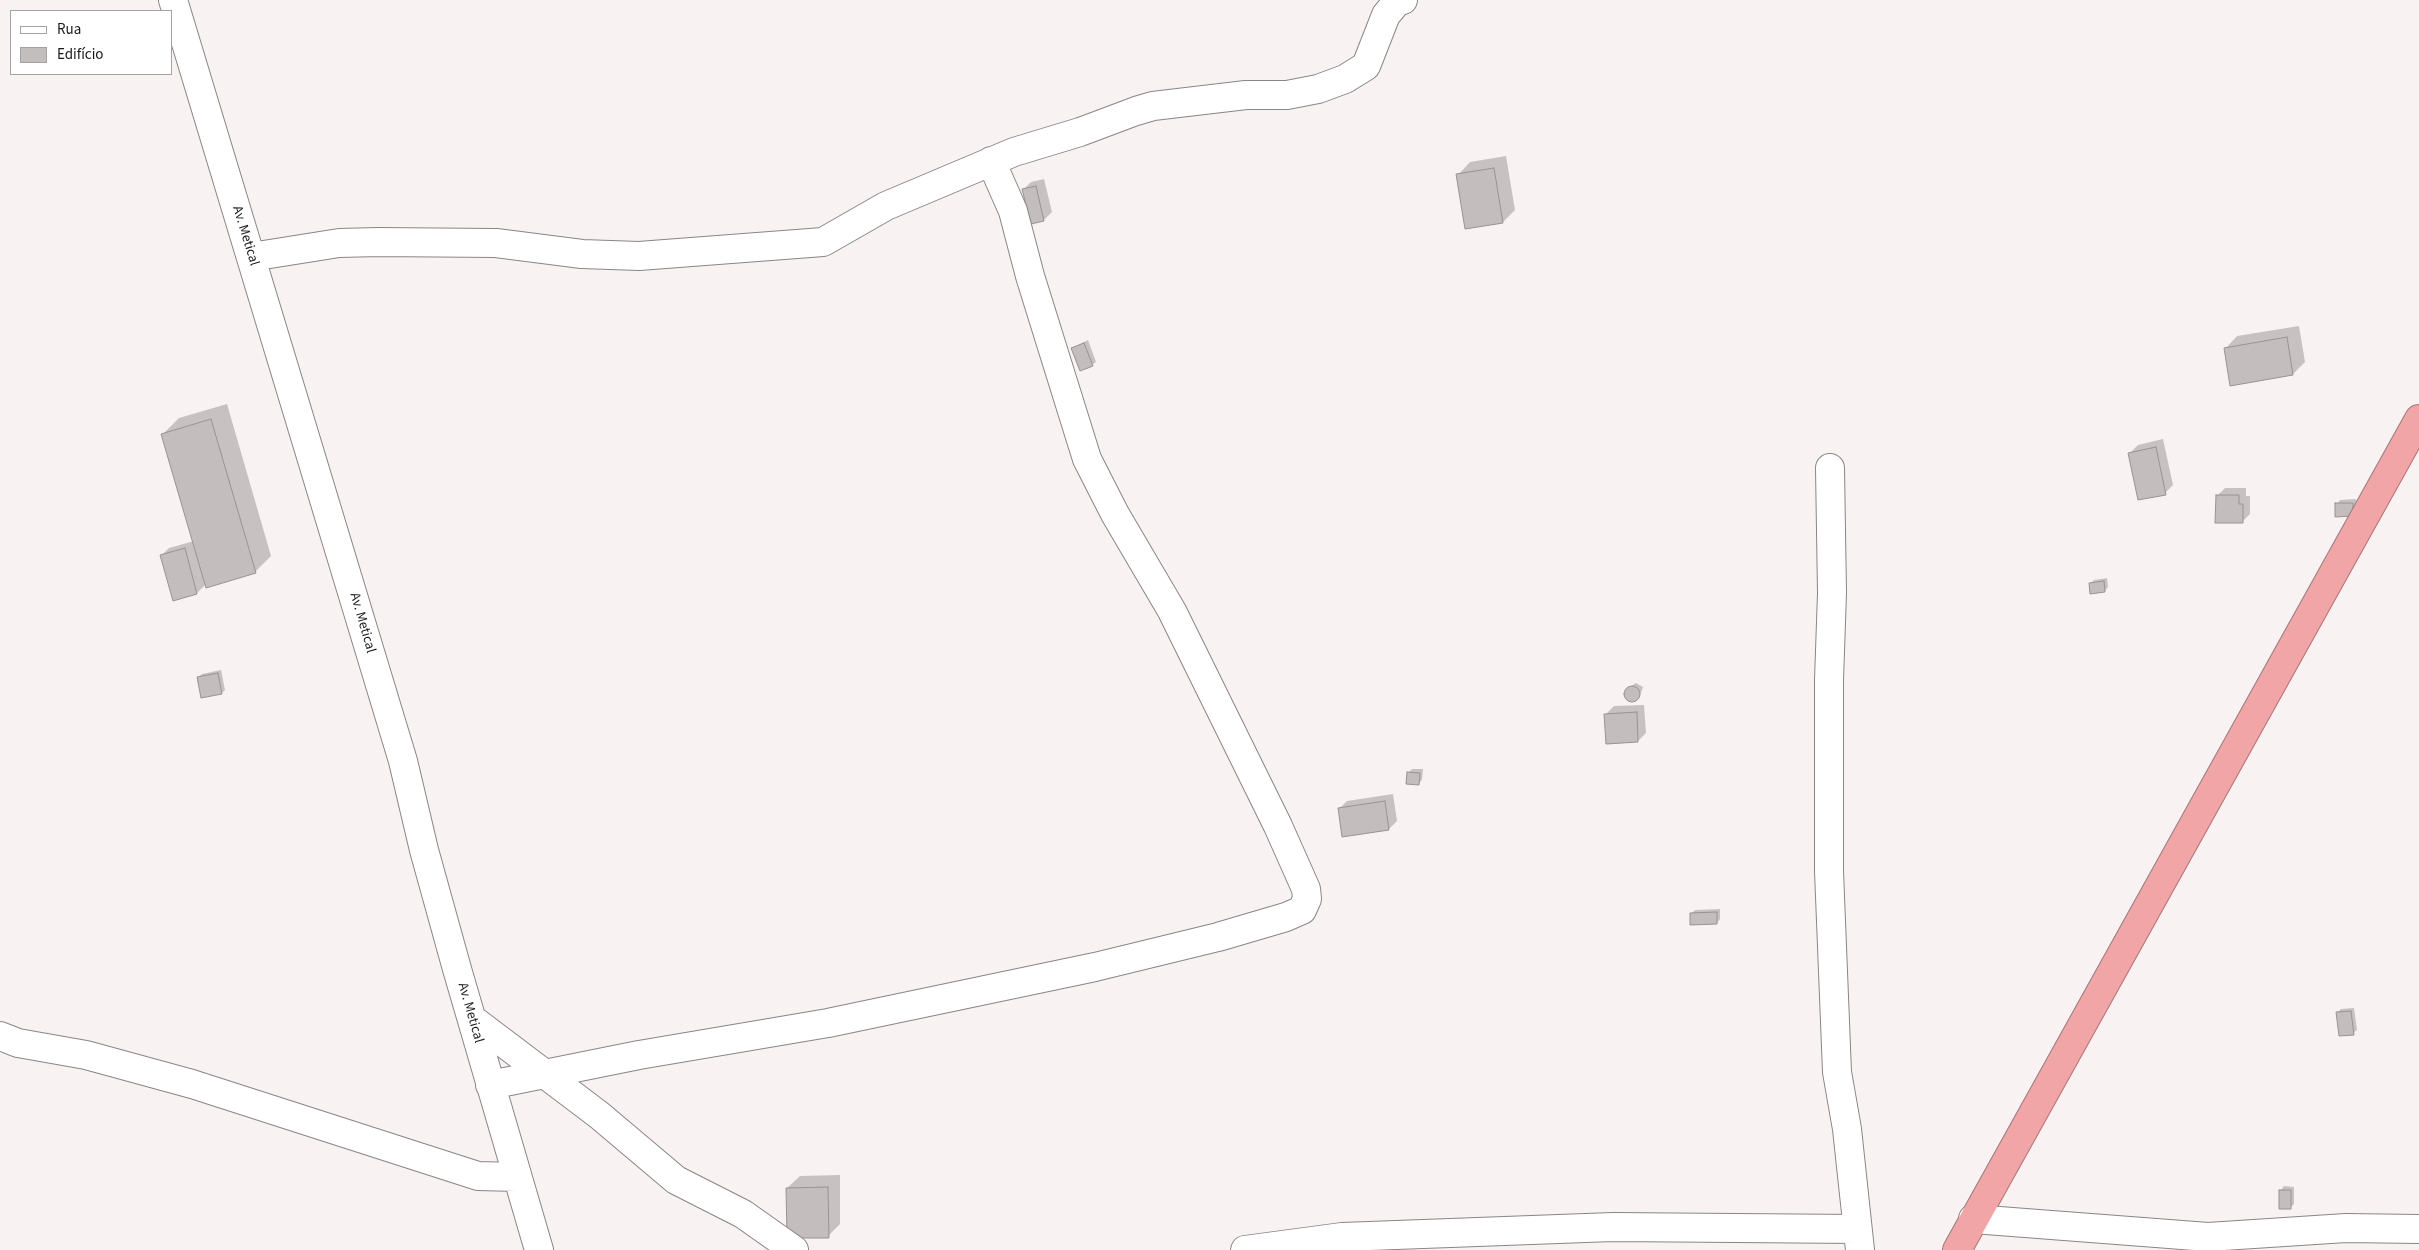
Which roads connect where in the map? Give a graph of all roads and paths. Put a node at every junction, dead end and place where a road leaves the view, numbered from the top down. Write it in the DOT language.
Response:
graph roads {
  1 [pos="173,0"];
  2 [pos="1403,0"];
  3 [pos="991,161"];
  4 [pos="251,257"];
  5 [pos="2419,419"];
  6 [pos="1830,468"];
  7 [pos="472,1019"];
  8 [pos="0,1036"];
  9 [pos="545,1074"];
  10 [pos="490,1085"];
  11 [pos="517,1176"];
  12 [pos="1973,1219"];
  13 [pos="2419,1228"];
  14 [pos="1858,1240"];
  15 [pos="539,1250"];
  16 [pos="794,1250"];
  17 [pos="1245,1250"];
  18 [pos="1957,1250"];
  1 -- 4 [label="street, Av. Metical"];
  2 -- 3 [label="street"];
  3 -- 4 [label="street"];
  3 -- 9 [label="street"];
  4 -- 7 [label="street, Av. Metical"];
  5 -- 12 [label="highway"];
  6 -- 14 [label="street"];
  7 -- 9 [label="street"];
  7 -- 10 [label="street, Av. Metical"];
  8 -- 11 [label="street"];
  9 -- 10 [label="street"];
  9 -- 16 [label="street"];
  10 -- 11 [label="street, Av. Metical"];
  11 -- 15 [label="street, Av. Metical"];
  12 -- 13 [label="street"];
  12 -- 18 [label="highway"];
  14 -- 17 [label="street"];
}
